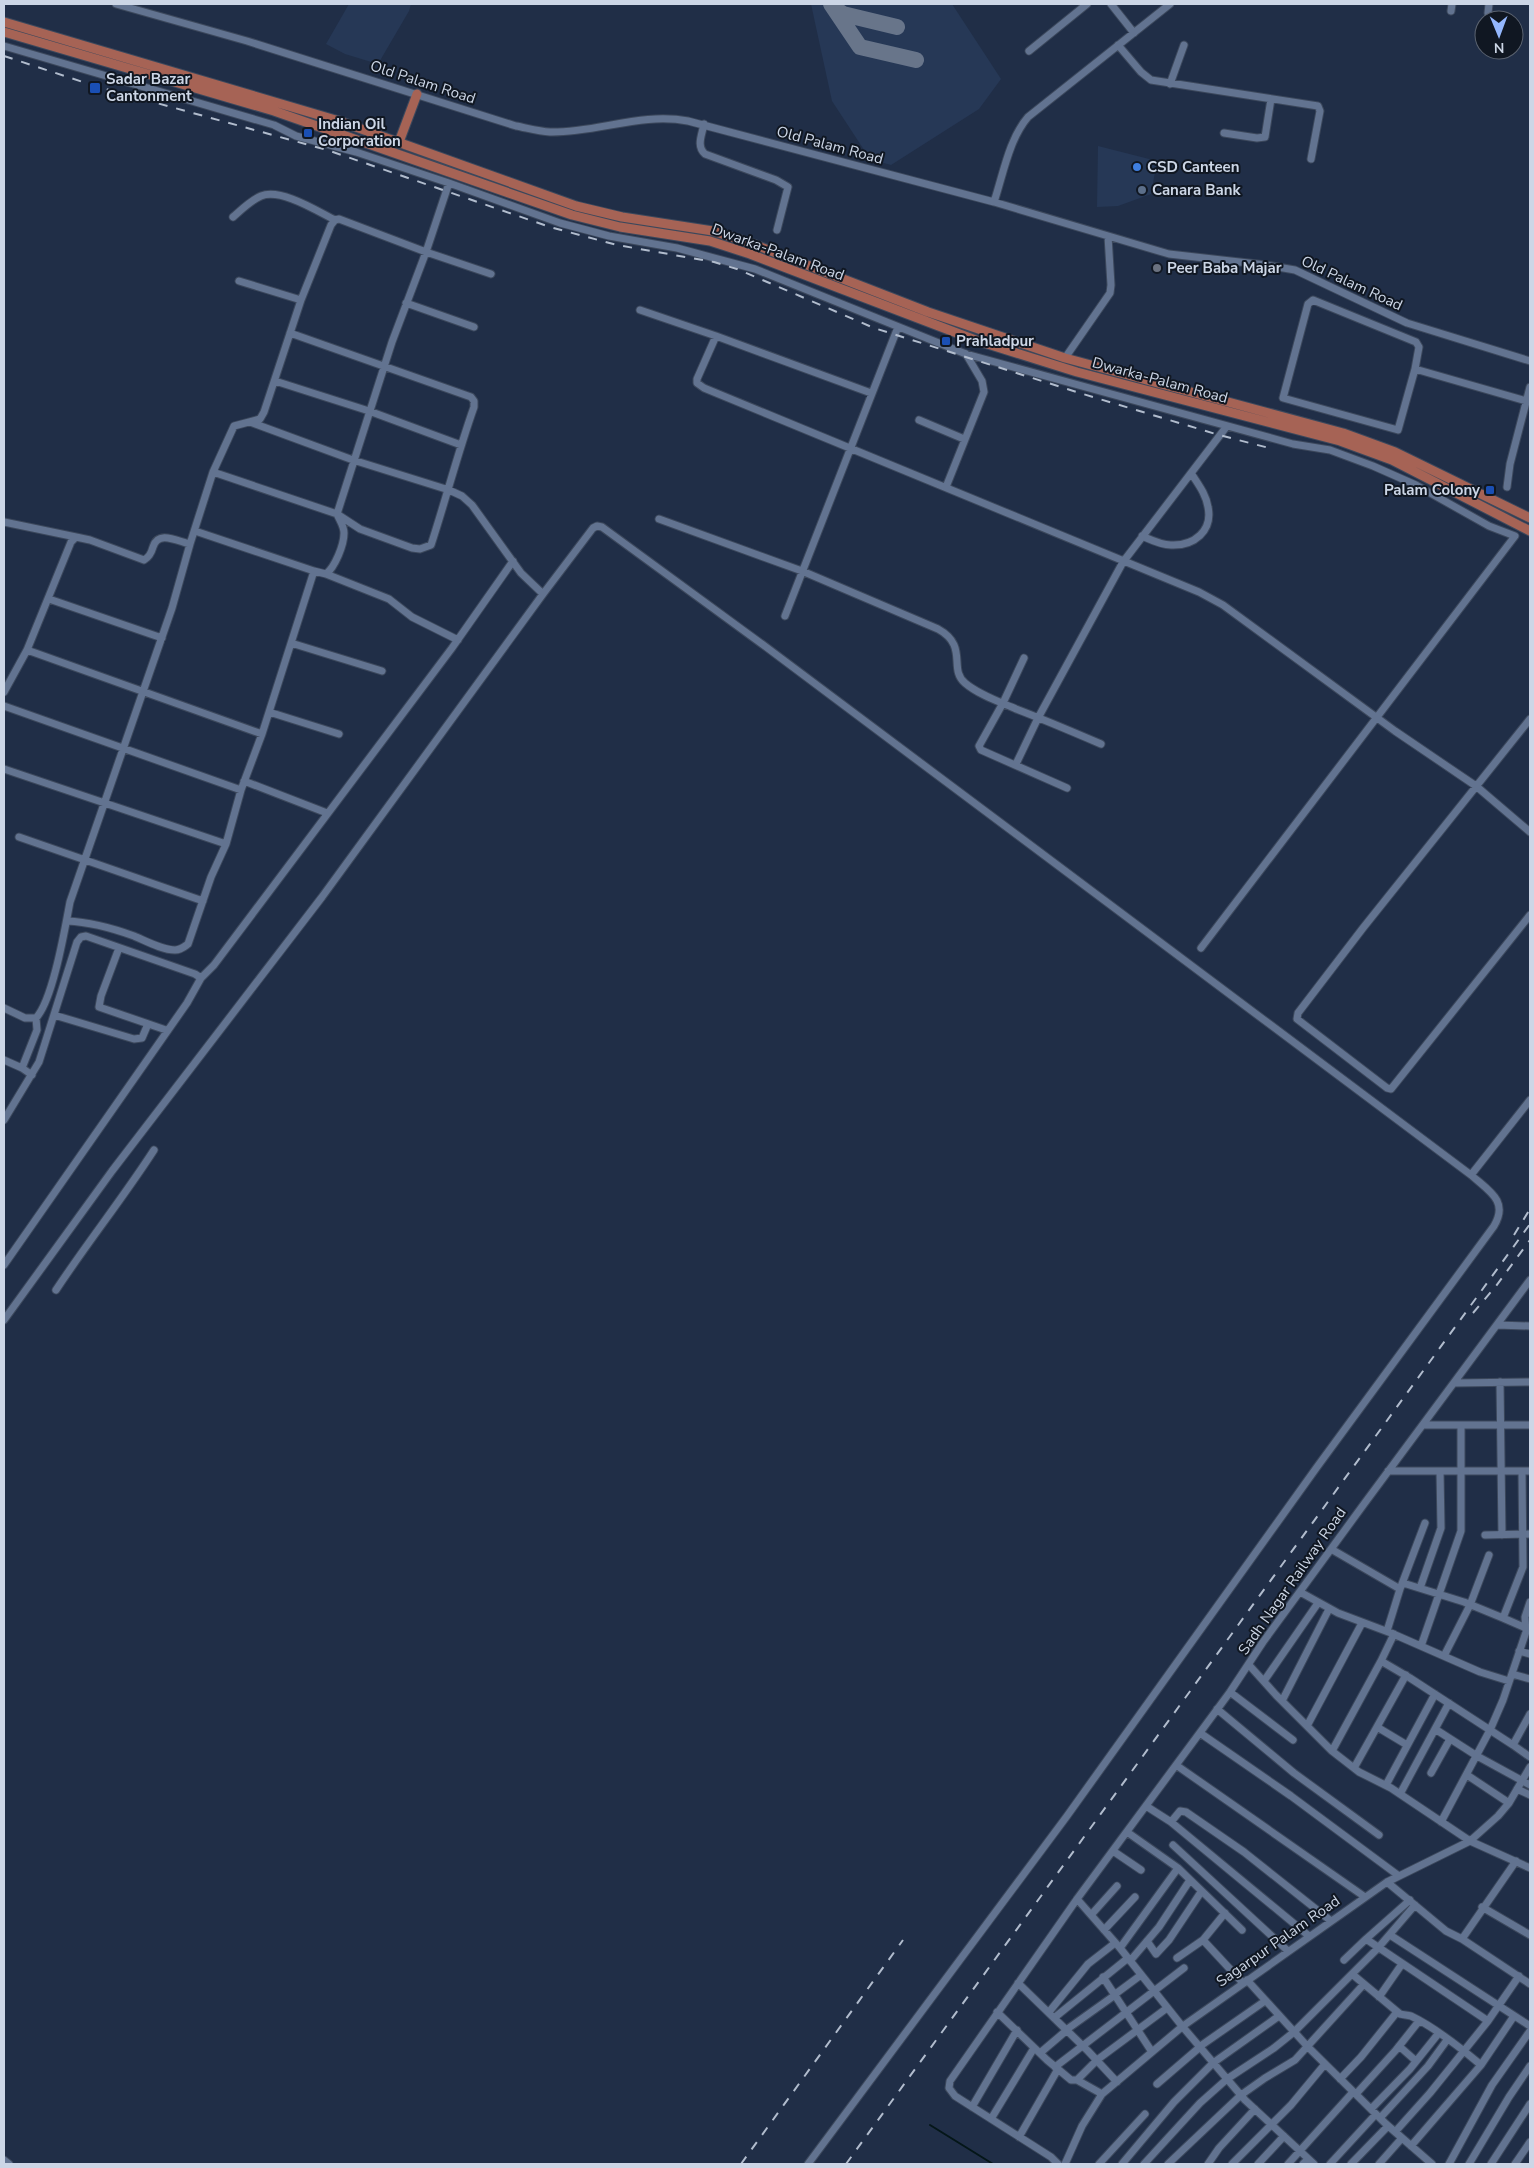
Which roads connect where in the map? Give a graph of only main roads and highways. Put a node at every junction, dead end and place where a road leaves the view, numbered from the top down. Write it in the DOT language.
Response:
graph roads {
  1 [pos="4,22"];
  2 [pos="4,32"];
  3 [pos="417,94"];
  4 [pos="399,142"];
  5 [pos="1530,518"];
  6 [pos="1530,531"];
  1 -- 4 [label="main road, Dwarka-Palam Road"];
  2 -- 6 [label="main road, Dwarka-Palam Road"];
  3 -- 4 [label="main road"];
  4 -- 5 [label="main road, Dwarka-Palam Road"];
}
